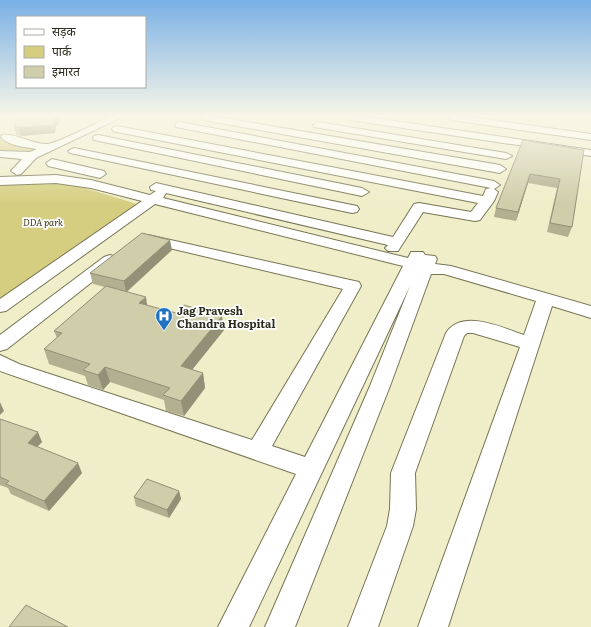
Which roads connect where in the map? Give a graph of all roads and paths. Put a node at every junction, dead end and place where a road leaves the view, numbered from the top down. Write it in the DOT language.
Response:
graph roads {
  1 [pos="39,146"];
  2 [pos="53,146"];
  3 [pos="83,146"];
  4 [pos="138,146"];
  5 [pos="217,146"];
  6 [pos="290,146"];
  7 [pos="314,146"];
  8 [pos="370,146"];
  9 [pos="449,146"];
  10 [pos="511,146"];
  11 [pos="547,146"];
  12 [pos="48,148"];
  13 [pos="460,148"];
  14 [pos="310,150"];
  15 [pos="74,151"];
  16 [pos="591,153"];
  17 [pos="0,154"];
  18 [pos="32,156"];
  19 [pos="506,156"];
  20 [pos="452,161"];
  21 [pos="52,163"];
  22 [pos="294,164"];
  23 [pos="500,170"];
  24 [pos="0,171"];
  25 [pos="37,171"];
  26 [pos="442,175"];
  27 [pos="20,176"];
  28 [pos="281,176"];
  29 [pos="0,181"];
  30 [pos="494,185"];
  31 [pos="432,191"];
  32 [pos="263,192"];
  33 [pos="362,192"];
  34 [pos="159,195"];
  35 [pos="487,202"];
  36 [pos="419,207"];
  37 [pos="244,209"];
  38 [pos="352,209"];
  39 [pos="394,245"];
  40 [pos="426,263"];
  41 [pos="546,299"];
  42 [pos="0,307"];
  43 [pos="591,312"];
  44 [pos="530,344"];
  45 [pos="0,345"];
  46 [pos="0,362"];
  47 [pos="256,451"];
  48 [pos="311,469"];
  49 [pos="233,627"];
  50 [pos="280,627"];
  51 [pos="363,627"];
  52 [pos="433,627"];
  1 -- 12 [label="street"];
  2 -- 12 [label="street"];
  3 -- 15 [label="street"];
  4 -- 28 [label="street"];
  5 -- 22 [label="street"];
  6 -- 14 [label="street"];
  7 -- 14 [label="street"];
  8 -- 20 [label="street"];
  9 -- 13 [label="street"];
  10 -- 19 [label="street"];
  11 -- 16 [label="street"];
  12 -- 18 [label="street"];
  13 -- 19 [label="street"];
  13 -- 20 [label="street"];
  14 -- 22 [label="street"];
  14 -- 26 [label="street"];
  15 -- 21 [label="street"];
  15 -- 32 [label="street"];
  17 -- 18 [label="street"];
  18 -- 27 [label="street"];
  19 -- 23 [label="street"];
  20 -- 23 [label="street"];
  20 -- 26 [label="street"];
  21 -- 25 [label="street"];
  21 -- 37 [label="street"];
  22 -- 28 [label="street"];
  22 -- 31 [label="street"];
  23 -- 30 [label="street"];
  24 -- 27 [label="street"];
  25 -- 27 [label="street"];
  25 -- 34 [label="street"];
  26 -- 30 [label="street"];
  26 -- 31 [label="street"];
  27 -- 29 [label="street"];
  27 -- 34 [label="street"];
  28 -- 32 [label="street"];
  28 -- 33 [label="street"];
  30 -- 35 [label="street"];
  31 -- 35 [label="street"];
  31 -- 36 [label="street"];
  32 -- 37 [label="street"];
  32 -- 38 [label="street"];
  34 -- 37 [label="street"];
  34 -- 40 [label="street"];
  34 -- 42 [label="street"];
  35 -- 36 [label="street"];
  36 -- 39 [label="street"];
  37 -- 39 [label="street"];
  39 -- 40 [label="street"];
  40 -- 41 [label="street"];
  40 -- 48 [label="street"];
  40 -- 50 [label="street"];
  41 -- 43 [label="street"];
  41 -- 44 [label="street"];
  44 -- 51 [label="street"];
  44 -- 52 [label="street"];
  45 -- 47 [label="street"];
  46 -- 47 [label="street"];
  47 -- 48 [label="street"];
  48 -- 49 [label="street"];
}
